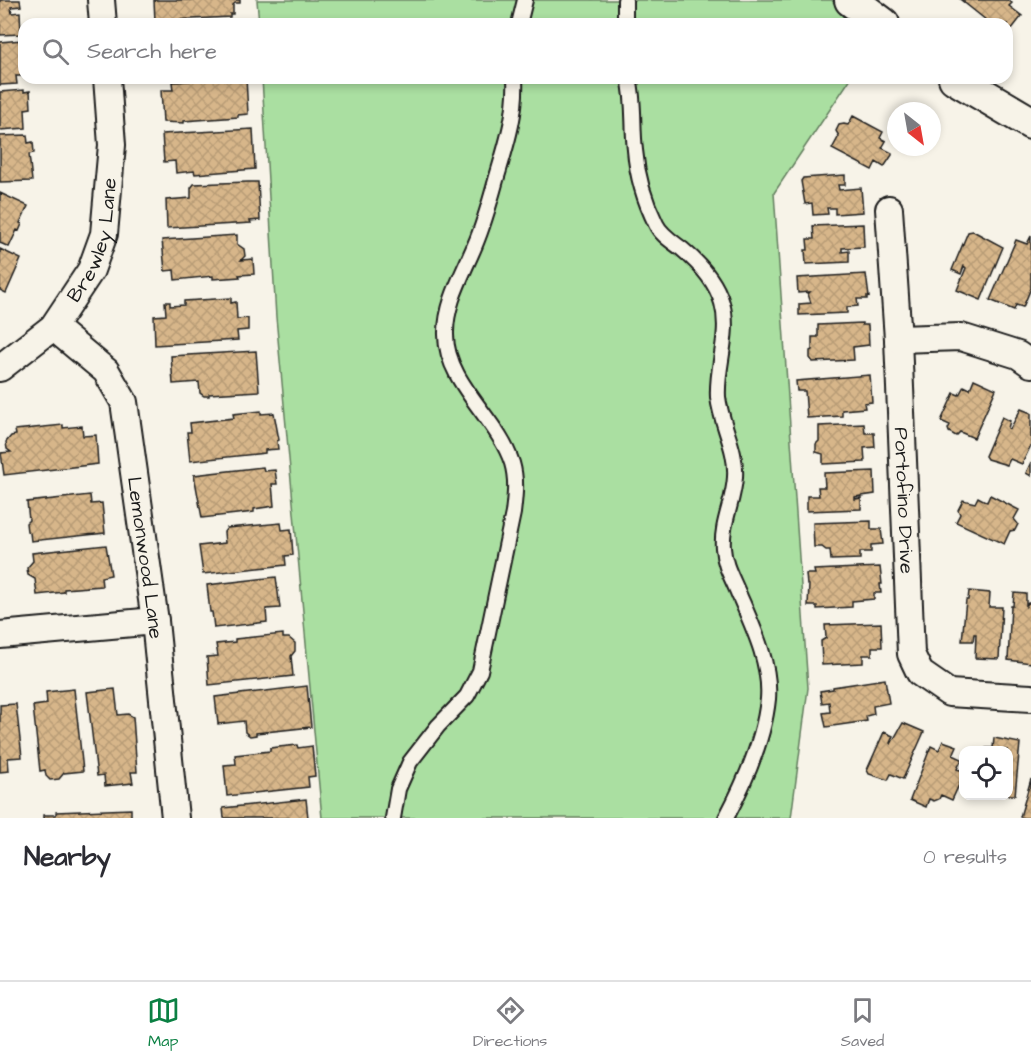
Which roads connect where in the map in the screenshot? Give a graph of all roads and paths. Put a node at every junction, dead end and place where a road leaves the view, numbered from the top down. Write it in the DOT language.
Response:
graph roads {
  1 [pos="101,0"];
  2 [pos="525,0"];
  3 [pos="625,0"];
  4 [pos="852,0"];
  5 [pos="102,18"];
  6 [pos="520,18"];
  7 [pos="626,18"];
  8 [pos="875,18"];
  9 [pos="107,84"];
  10 [pos="514,84"];
  11 [pos="630,84"];
  12 [pos="965,84"];
  13 [pos="1031,123"];
  14 [pos="889,209"];
  15 [pos="53,327"];
  16 [pos="898,339"];
  17 [pos="1031,364"];
  18 [pos="0,368"];
  19 [pos="155,621"];
  20 [pos="0,635"];
  21 [pos="1031,698"];
  22 [pos="175,818"];
  23 [pos="393,818"];
  24 [pos="726,818"];
  1 -- 5 [label="street"];
  2 -- 6 [label="lane"];
  3 -- 7 [label="lane"];
  4 -- 8 [label="street"];
  9 -- 15 [label="street, Brewley Lane"];
  10 -- 23 [label="lane"];
  11 -- 24 [label="lane"];
  12 -- 13 [label="street"];
  14 -- 16 [label="street, Portofino Drive"];
  15 -- 18 [label="street, Brewley Lane"];
  15 -- 19 [label="street, Lemonwood Lane"];
  16 -- 17 [label="street"];
  16 -- 21 [label="street, Portofino Drive"];
  19 -- 20 [label="street"];
  19 -- 22 [label="street, Lemonwood Lane"];
}
